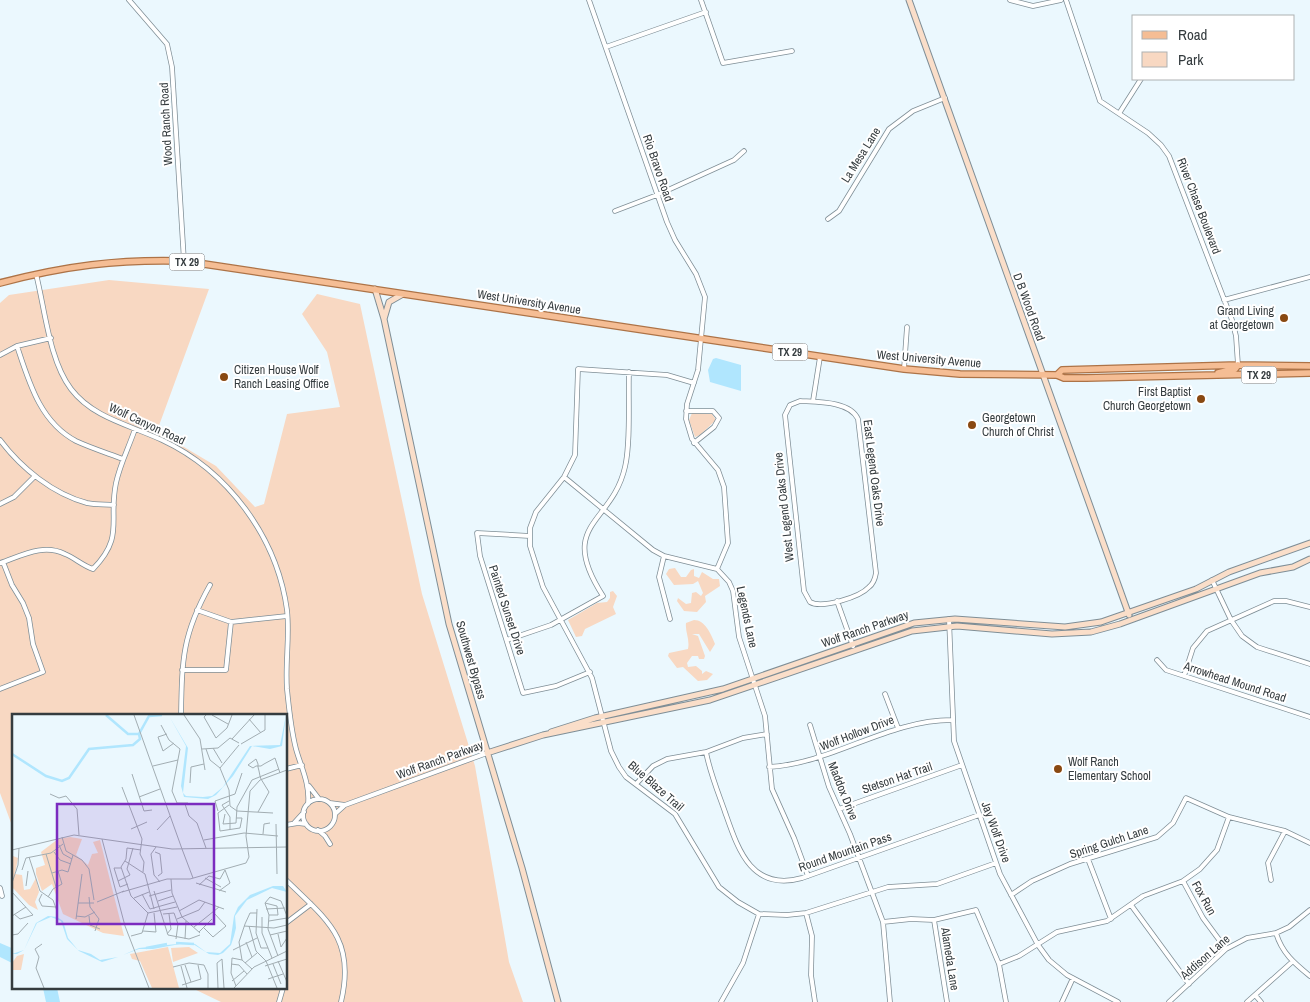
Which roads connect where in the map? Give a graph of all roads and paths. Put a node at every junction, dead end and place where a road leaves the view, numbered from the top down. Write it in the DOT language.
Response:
graph roads {
  1 [pos="129,0"];
  2 [pos="589,0"];
  3 [pos="701,0"];
  4 [pos="909,0"];
  5 [pos="1010,0"];
  6 [pos="1061,0"];
  7 [pos="1066,0"];
  8 [pos="706,12"];
  9 [pos="606,47"];
  10 [pos="792,51"];
  11 [pos="1140,80"];
  12 [pos="945,98"];
  13 [pos="1120,112"];
  14 [pos="744,151"];
  15 [pos="657,195"];
  16 [pos="615,211"];
  17 [pos="828,219"];
  18 [pos="184,261"];
  19 [pos="36,274"];
  20 [pos="1310,277"];
  21 [pos="0,283"];
  22 [pos="375,289"];
  23 [pos="405,293"];
  24 [pos="1224,300"];
  25 [pos="384,319"];
  26 [pos="907,327"];
  27 [pos="51,338"];
  28 [pos="701,339"];
  29 [pos="17,346"];
  30 [pos="0,355"];
  31 [pos="820,357"];
  32 [pos="1238,365"];
  33 [pos="1294,366"];
  34 [pos="1310,366"];
  35 [pos="904,369"];
  36 [pos="629,372"];
  37 [pos="1310,374"];
  38 [pos="1043,375"];
  39 [pos="1057,375"];
  40 [pos="1266,375"];
  41 [pos="1208,376"];
  42 [pos="694,383"];
  43 [pos="813,401"];
  44 [pos="686,411"];
  45 [pos="135,429"];
  46 [pos="0,441"];
  47 [pos="694,443"];
  48 [pos="123,459"];
  49 [pos="36,476"];
  50 [pos="564,477"];
  51 [pos="0,504"];
  52 [pos="114,505"];
  53 [pos="603,508"];
  54 [pos="530,536"];
  55 [pos="1310,543"];
  56 [pos="664,556"];
  57 [pos="1310,559"];
  58 [pos="1,563"];
  59 [pos="717,569"];
  60 [pos="1212,580"];
  61 [pos="210,585"];
  62 [pos="1216,589"];
  63 [pos="837,601"];
  64 [pos="1310,607"];
  65 [pos="197,610"];
  66 [pos="1128,614"];
  67 [pos="287,616"];
  68 [pos="561,619"];
  69 [pos="670,619"];
  70 [pos="949,619"];
  71 [pos="1131,620"];
  72 [pos="1231,620"];
  73 [pos="231,622"];
  74 [pos="949,626"];
  75 [pos="506,640"];
  76 [pos="852,644"];
  77 [pos="854,651"];
  78 [pos="1157,660"];
  79 [pos="1310,664"];
  80 [pos="182,670"];
  81 [pos="590,672"];
  82 [pos="1184,676"];
  83 [pos="753,679"];
  84 [pos="756,686"];
  85 [pos="0,689"];
  86 [pos="885,694"];
  87 [pos="181,714"];
  88 [pos="291,714"];
  89 [pos="288,715"];
  90 [pos="603,716"];
  91 [pos="1310,717"];
  92 [pos="952,720"];
  93 [pos="604,723"];
  94 [pos="810,726"];
  95 [pos="898,728"];
  96 [pos="767,734"];
  97 [pos="543,735"];
  98 [pos="706,752"];
  99 [pos="487,753"];
  100 [pos="819,758"];
  101 [pos="302,765"];
  102 [pos="962,765"];
  103 [pos="769,767"];
  104 [pos="288,768"];
  105 [pos="307,784"];
  106 [pos="636,784"];
  107 [pos="319,799"];
  108 [pos="330,803"];
  109 [pos="308,804"];
  110 [pos="345,805"];
  111 [pos="838,809"];
  112 [pos="304,812"];
  113 [pos="335,814"];
  114 [pos="979,815"];
  115 [pos="1230,816"];
  116 [pos="294,823"];
  117 [pos="288,824"];
  118 [pos="307,825"];
  119 [pos="329,827"];
  120 [pos="318,830"];
  121 [pos="1285,831"];
  122 [pos="328,839"];
  123 [pos="1310,843"];
  124 [pos="330,844"];
  125 [pos="859,858"];
  126 [pos="1088,859"];
  127 [pos="996,863"];
  128 [pos="808,876"];
  129 [pos="1272,880"];
  130 [pos="1183,881"];
  131 [pos="288,882"];
  132 [pos="0,888"];
  133 [pos="870,892"];
  134 [pos="1011,895"];
  135 [pos="2,896"];
  136 [pos="311,904"];
  137 [pos="1131,905"];
  138 [pos="1310,911"];
  139 [pos="806,913"];
  140 [pos="759,914"];
  141 [pos="1111,919"];
  142 [pos="934,920"];
  143 [pos="288,921"];
  144 [pos="883,922"];
  145 [pos="1276,933"];
  146 [pos="1038,945"];
  147 [pos="1226,948"];
  148 [pos="1292,962"];
  149 [pos="999,964"];
  150 [pos="1310,976"];
  151 [pos="1073,978"];
  152 [pos="1189,984"];
  153 [pos="1255,995"];
  154 [pos="341,1002"];
  155 [pos="558,1002"];
  156 [pos="722,1002"];
  157 [pos="815,1002"];
  158 [pos="890,1002"];
  159 [pos="947,1002"];
  160 [pos="1006,1002"];
  161 [pos="1062,1002"];
  162 [pos="1118,1002"];
  163 [pos="1169,1002"];
  164 [pos="1247,1002"];
  165 [pos="1261,1002"];
  1 -- 18 [label="street, Wood Ranch Road"];
  2 -- 9 [label="street, Rio Bravo Road"];
  3 -- 8 [label="street"];
  4 -- 12 [label="street, D B Wood Road"];
  5 -- 6 [label="street"];
  7 -- 13 [label="street, River Chase Boulevard"];
  8 -- 9 [label="street"];
  8 -- 10 [label="street"];
  9 -- 15 [label="street, Rio Bravo Road"];
  11 -- 13 [label="street"];
  12 -- 17 [label="street, La Mesa Lane"];
  12 -- 38 [label="street, D B Wood Road"];
  13 -- 24 [label="street, River Chase Boulevard"];
  14 -- 15 [label="street"];
  15 -- 16 [label="street"];
  15 -- 28 [label="street, Rio Bravo Road"];
  18 -- 19 [label="main road, West University Avenue / TX 29"];
  18 -- 22 [label="main road, West University Avenue / TX 29"];
  19 -- 21 [label="main road, West University Avenue / TX 29"];
  19 -- 27 [label="street, Wolf Canyon Road"];
  20 -- 24 [label="street"];
  22 -- 23 [label="main road, West University Avenue / TX 29"];
  22 -- 25 [label="street, Southwest Bypass"];
  23 -- 25 [label="street"];
  23 -- 28 [label="main road, West University Avenue / TX 29"];
  24 -- 32 [label="street, River Chase Boulevard"];
  25 -- 99 [label="street, Southwest Bypass"];
  26 -- 35 [label="street"];
  27 -- 29 [label="street"];
  27 -- 45 [label="street, Wolf Canyon Road"];
  28 -- 31 [label="main road, West University Avenue / TX 29"];
  28 -- 42 [label="street, Rio Bravo Road"];
  29 -- 30 [label="street"];
  29 -- 48 [label="street"];
  31 -- 35 [label="main road, West University Avenue / TX 29"];
  31 -- 43 [label="street"];
  32 -- 33 [label="main road, West University Avenue / TX 29"];
  32 -- 39 [label="main road, West University Avenue / TX 29"];
  32 -- 41 [label="main road"];
  33 -- 34 [label="main road, West University Avenue / TX 29"];
  33 -- 40 [label="main road"];
  35 -- 38 [label="main road, West University Avenue / TX 29"];
  36 -- 42 [label="street"];
  36 -- 50 [label="street, Blue Blaze Trail"];
  36 -- 53 [label="street"];
  37 -- 40 [label="main road, West University Avenue / TX 29"];
  38 -- 39 [label="main road, West University Avenue / TX 29"];
  38 -- 66 [label="street, D B Wood Road"];
  39 -- 41 [label="main road, West University Avenue / TX 29"];
  40 -- 41 [label="main road, West University Avenue / TX 29"];
  42 -- 44 [label="street, Rio Bravo Road"];
  43 -- 63 [label="street, West Legend Oaks Drive"];
  43 -- 63 [label="street, East Legend Oaks Drive"];
  44 -- 47 [label="street"];
  44 -- 47 [label="street"];
  45 -- 48 [label="street"];
  45 -- 67 [label="street, Wolf Canyon Road"];
  46 -- 49 [label="street"];
  47 -- 59 [label="street"];
  48 -- 52 [label="street"];
  49 -- 51 [label="street"];
  49 -- 52 [label="street"];
  50 -- 53 [label="street"];
  50 -- 54 [label="street, Blue Blaze Trail"];
  52 -- 58 [label="street"];
  53 -- 56 [label="street"];
  53 -- 68 [label="street"];
  54 -- 68 [label="street, Blue Blaze Trail"];
  54 -- 75 [label="street, Painted Sunset Drive"];
  55 -- 60 [label="street, Wolf Ranch Parkway"];
  56 -- 59 [label="street"];
  56 -- 69 [label="street"];
  57 -- 62 [label="street, Wolf Ranch Parkway"];
  58 -- 85 [label="street"];
  59 -- 83 [label="street, Legends Lane"];
  60 -- 62 [label="street"];
  60 -- 66 [label="street, Wolf Ranch Parkway"];
  61 -- 65 [label="street"];
  62 -- 71 [label="street, Wolf Ranch Parkway"];
  62 -- 72 [label="street"];
  63 -- 76 [label="street"];
  64 -- 72 [label="street"];
  65 -- 73 [label="street"];
  65 -- 80 [label="street"];
  66 -- 70 [label="street, Wolf Ranch Parkway"];
  66 -- 71 [label="street, D B Wood Road"];
  67 -- 73 [label="street"];
  67 -- 88 [label="street, Wolf Canyon Road"];
  68 -- 75 [label="street"];
  68 -- 81 [label="street, Blue Blaze Trail"];
  70 -- 74 [label="street, Jay Wolf Drive"];
  70 -- 76 [label="street, Wolf Ranch Parkway"];
  71 -- 74 [label="street, Wolf Ranch Parkway"];
  72 -- 79 [label="street"];
  72 -- 82 [label="street"];
  73 -- 80 [label="street"];
  74 -- 77 [label="street, Wolf Ranch Parkway"];
  74 -- 92 [label="street, Jay Wolf Drive"];
  75 -- 81 [label="street, Painted Sunset Drive"];
  76 -- 77 [label="street"];
  76 -- 83 [label="street, Wolf Ranch Parkway"];
  77 -- 84 [label="street, Wolf Ranch Parkway"];
  78 -- 82 [label="street, Arrowhead Mound Road"];
  80 -- 87 [label="street"];
  81 -- 90 [label="street, Blue Blaze Trail"];
  82 -- 91 [label="street, Arrowhead Mound Road"];
  83 -- 84 [label="street, Legends Lane"];
  83 -- 90 [label="street, Wolf Ranch Parkway"];
  84 -- 93 [label="street, Wolf Ranch Parkway"];
  84 -- 96 [label="street, Legends Lane"];
  86 -- 95 [label="street"];
  88 -- 89 [label="street"];
  88 -- 101 [label="street, Wolf Canyon Road"];
  90 -- 93 [label="street, Blue Blaze Trail"];
  90 -- 97 [label="street, Wolf Ranch Parkway"];
  92 -- 95 [label="street, Wolf Hollow Drive"];
  92 -- 102 [label="street, Jay Wolf Drive"];
  93 -- 97 [label="street, Wolf Ranch Parkway"];
  93 -- 106 [label="street, Blue Blaze Trail"];
  94 -- 100 [label="street, Maddox Drive"];
  95 -- 100 [label="street, Wolf Hollow Drive"];
  96 -- 98 [label="street"];
  96 -- 103 [label="street, Legends Lane"];
  97 -- 99 [label="street, Wolf Ranch Parkway"];
  98 -- 106 [label="street"];
  98 -- 128 [label="street, Round Mountain Pass"];
  99 -- 110 [label="street, Wolf Ranch Parkway"];
  99 -- 155 [label="street, Southwest Bypass"];
  100 -- 103 [label="street, Wolf Hollow Drive"];
  100 -- 111 [label="street, Maddox Drive"];
  101 -- 104 [label="street"];
  101 -- 105 [label="street, Wolf Canyon Road"];
  102 -- 111 [label="street, Stetson Hat Trail"];
  102 -- 114 [label="street, Jay Wolf Drive"];
  103 -- 128 [label="street, Legends Lane"];
  105 -- 107 [label="street, Wolf Canyon Road"];
  105 -- 109 [label="street, Wolf Canyon Road"];
  106 -- 140 [label="street, Blue Blaze Trail"];
  107 -- 108 [label="street"];
  107 -- 109 [label="street"];
  108 -- 110 [label="street, Wolf Ranch Parkway"];
  108 -- 113 [label="street"];
  109 -- 112 [label="street"];
  110 -- 113 [label="street, Wolf Ranch Parkway"];
  111 -- 125 [label="street, Maddox Drive"];
  112 -- 116 [label="street"];
  112 -- 118 [label="street"];
  113 -- 119 [label="street"];
  114 -- 125 [label="street, Round Mountain Pass"];
  114 -- 127 [label="street, Jay Wolf Drive"];
  115 -- 121 [label="street, Spring Gulch Lane"];
  115 -- 126 [label="street, Spring Gulch Lane"];
  115 -- 130 [label="street"];
  116 -- 117 [label="street"];
  116 -- 118 [label="street"];
  118 -- 120 [label="street"];
  119 -- 120 [label="street"];
  119 -- 122 [label="street"];
  120 -- 122 [label="street"];
  121 -- 123 [label="street, Spring Gulch Lane"];
  121 -- 129 [label="street"];
  122 -- 124 [label="street"];
  125 -- 128 [label="street, Round Mountain Pass"];
  125 -- 133 [label="street, Maddox Drive"];
  126 -- 134 [label="street, Spring Gulch Lane"];
  126 -- 141 [label="street"];
  127 -- 133 [label="street"];
  127 -- 134 [label="street, Jay Wolf Drive"];
  130 -- 137 [label="street"];
  130 -- 147 [label="street, Fox Run"];
  131 -- 136 [label="street"];
  132 -- 135 [label="street"];
  133 -- 139 [label="street"];
  133 -- 144 [label="street, Maddox Drive"];
  134 -- 146 [label="street, Jay Wolf Drive"];
  136 -- 143 [label="street"];
  136 -- 154 [label="street"];
  137 -- 141 [label="street"];
  137 -- 152 [label="street"];
  138 -- 145 [label="street, Addison Lane"];
  139 -- 140 [label="street"];
  139 -- 157 [label="street"];
  140 -- 156 [label="street"];
  141 -- 146 [label="street"];
  142 -- 144 [label="street"];
  142 -- 149 [label="street"];
  142 -- 159 [label="street, Alameda Lane"];
  144 -- 158 [label="street, Maddox Drive"];
  145 -- 147 [label="street, Addison Lane"];
  145 -- 148 [label="street"];
  146 -- 149 [label="street"];
  146 -- 151 [label="street, Jay Wolf Drive"];
  147 -- 152 [label="street, Addison Lane"];
  148 -- 150 [label="street"];
  148 -- 153 [label="street"];
  149 -- 160 [label="street"];
  151 -- 161 [label="street"];
  151 -- 162 [label="street, Jay Wolf Drive"];
  152 -- 163 [label="street, Addison Lane"];
  153 -- 164 [label="street"];
  153 -- 165 [label="street"];
}
